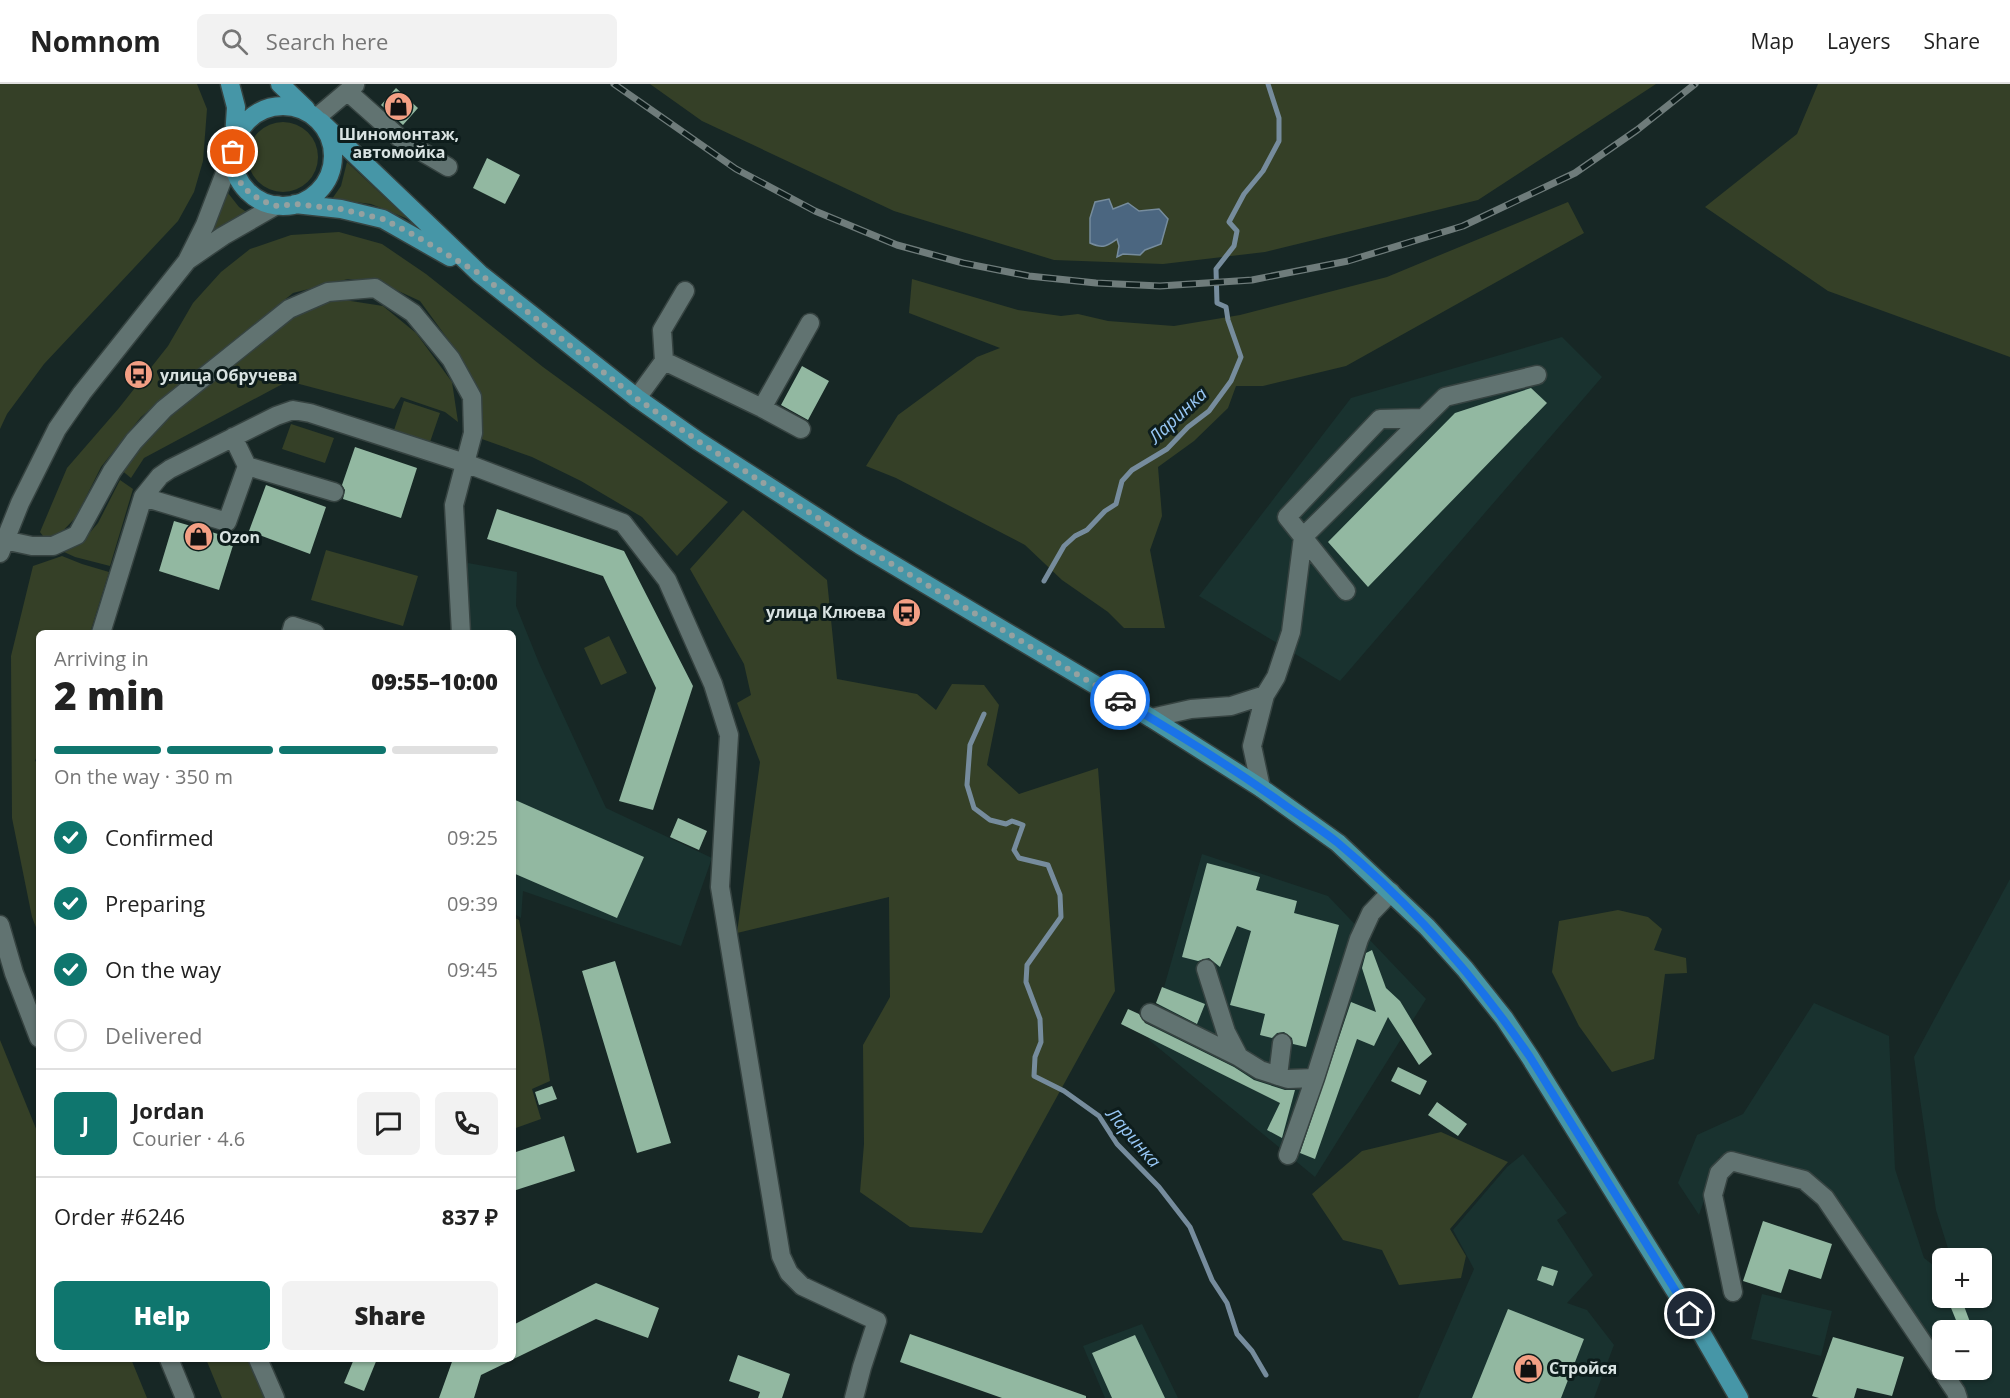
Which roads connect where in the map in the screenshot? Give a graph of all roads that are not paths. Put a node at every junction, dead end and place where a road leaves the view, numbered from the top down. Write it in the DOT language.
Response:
graph roads {
  1 [pos="230,84"];
  2 [pos="280,84"];
  3 [pos="352,88"];
  4 [pos="316,118"];
  5 [pos="233,152"];
  6 [pos="448,168"];
  7 [pos="286,205"];
  8 [pos="187,261"];
  9 [pos="480,274"];
  10 [pos="685,291"];
  11 [pos="810,323"];
  12 [pos="664,361"];
  13 [pos="1537,375"];
  14 [pos="636,398"];
  15 [pos="762,408"];
  16 [pos="1422,418"];
  17 [pos="801,429"];
  18 [pos="233,437"];
  19 [pos="465,463"];
  20 [pos="248,466"];
  21 [pos="334,492"];
  22 [pos="143,497"];
  23 [pos="1303,537"];
  24 [pos="2,546"];
  25 [pos="1346,591"];
  26 [pos="102,630"];
  27 [pos="292,630"];
  28 [pos="306,630"];
  29 [pos="461,630"];
  30 [pos="1265,695"];
  31 [pos="1151,718"];
  32 [pos="1262,788"];
  33 [pos="1391,892"];
  34 [pos="0,926"];
  35 [pos="1206,969"];
  36 [pos="1150,1013"];
  37 [pos="36,1030"];
  38 [pos="1282,1043"];
  39 [pos="1239,1057"];
  40 [pos="1278,1076"];
  41 [pos="1315,1078"];
  42 [pos="1288,1155"];
  43 [pos="1733,1292"];
  44 [pos="170,1362"];
  45 [pos="259,1362"];
  46 [pos="185,1398"];
  47 [pos="275,1398"];
  48 [pos="854,1398"];
  49 [pos="1740,1398"];
  50 [pos="1958,1398"];
  1 -- 5 [label="main road"];
  2 -- 4 [label="main road"];
  3 -- 4 [label="street"];
  3 -- 6 [label="street"];
  4 -- 5 [label="main road"];
  4 -- 7 [label="main road"];
  4 -- 9 [label="main road"];
  5 -- 7 [label="main road"];
  5 -- 8 [label="street"];
  7 -- 8 [label="street"];
  7 -- 9 [label="main road"];
  8 -- 24 [label="street"];
  9 -- 14 [label="main road"];
  10 -- 12 [label="street"];
  11 -- 15 [label="street"];
  12 -- 14 [label="street"];
  12 -- 15 [label="street"];
  13 -- 16 [label="street"];
  14 -- 31 [label="main road"];
  15 -- 17 [label="street"];
  16 -- 23 [label="street"];
  16 -- 23 [label="street"];
  18 -- 19 [label="street"];
  18 -- 20 [label="street"];
  18 -- 22 [label="street"];
  19 -- 24 [label="street"];
  19 -- 29 [label="street"];
  19 -- 48 [label="street"];
  20 -- 21 [label="street"];
  20 -- 22 [label="street"];
  22 -- 26 [label="street"];
  23 -- 25 [label="street"];
  23 -- 30 [label="street"];
  27 -- 28 [label="street"];
  30 -- 31 [label="street"];
  30 -- 32 [label="street"];
  31 -- 32 [label="main road"];
  32 -- 33 [label="main road"];
  33 -- 41 [label="street"];
  33 -- 49 [label="main road"];
  34 -- 37 [label="street"];
  35 -- 39 [label="street"];
  36 -- 39 [label="street"];
  38 -- 40 [label="street"];
  39 -- 40 [label="street"];
  40 -- 41 [label="street"];
  41 -- 42 [label="street"];
  43 -- 50 [label="street"];
  44 -- 46 [label="street"];
  45 -- 47 [label="street"];
}
